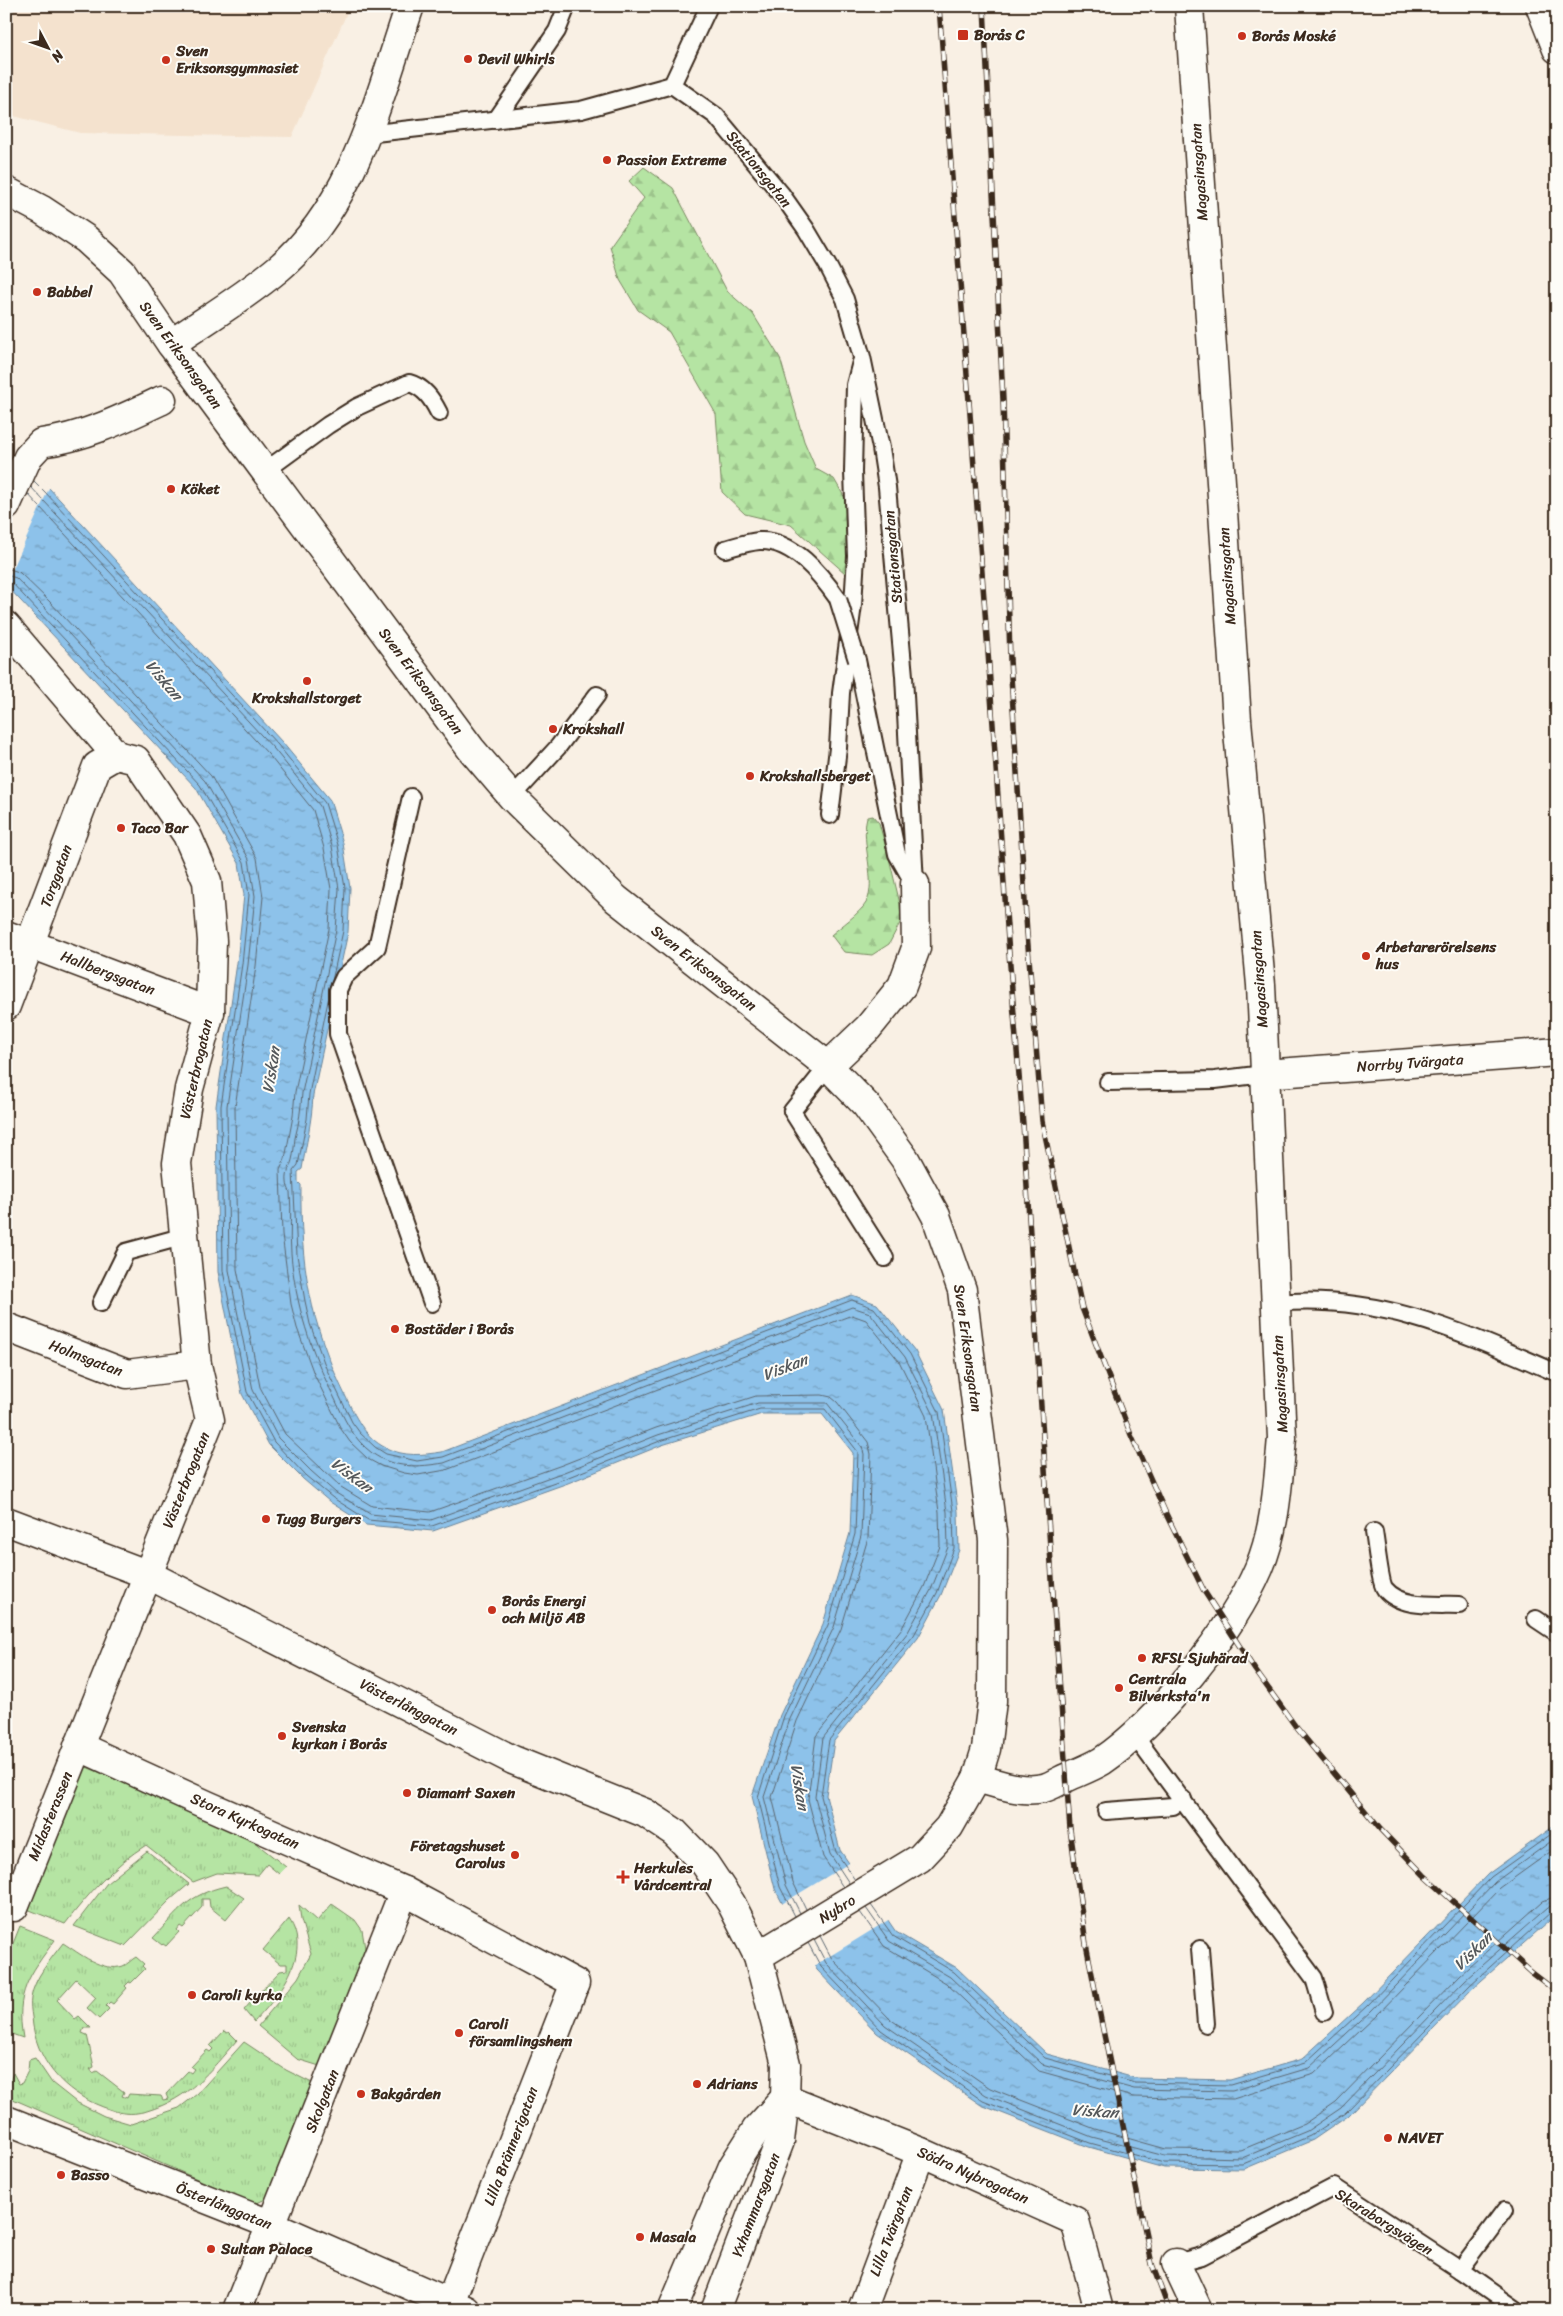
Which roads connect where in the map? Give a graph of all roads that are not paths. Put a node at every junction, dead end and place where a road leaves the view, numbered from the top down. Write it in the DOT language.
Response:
graph roads {
  1 [pos="410,6"];
  2 [pos="568,6"];
  3 [pos="709,6"];
  4 [pos="1189,6"];
  5 [pos="1540,6"];
  6 [pos="1557,49"];
  7 [pos="672,85"];
  8 [pos="496,120"];
  9 [pos="366,134"];
  10 [pos="6,191"];
  11 [pos="171,344"];
  12 [pos="862,357"];
  13 [pos="162,400"];
  14 [pos="439,413"];
  15 [pos="265,471"];
  16 [pos="6,506"];
  17 [pos="725,549"];
  18 [pos="6,626"];
  19 [pos="597,695"];
  20 [pos="116,755"];
  21 [pos="512,796"];
  22 [pos="411,797"];
  23 [pos="830,815"];
  24 [pos="915,884"];
  25 [pos="6,935"];
  26 [pos="31,944"];
  27 [pos="6,1006"];
  28 [pos="210,1012"];
  29 [pos="1557,1052"];
  30 [pos="828,1066"];
  31 [pos="1264,1074"];
  32 [pos="1108,1082"];
  33 [pos="185,1236"];
  34 [pos="885,1258"];
  35 [pos="101,1303"];
  36 [pos="432,1303"];
  37 [pos="1276,1303"];
  38 [pos="6,1328"];
  39 [pos="197,1365"];
  40 [pos="1557,1373"];
  41 [pos="6,1521"];
  42 [pos="1374,1532"];
  43 [pos="149,1575"];
  44 [pos="1460,1605"];
  45 [pos="1536,1619"];
  46 [pos="1557,1633"];
  47 [pos="1134,1735"];
  48 [pos="78,1746"];
  49 [pos="977,1778"];
  50 [pos="1183,1800"];
  51 [pos="1106,1811"];
  52 [pos="885,1879"];
  53 [pos="404,1891"];
  54 [pos="6,1904"];
  55 [pos="1200,1949"];
  56 [pos="758,1956"];
  57 [pos="575,1983"];
  58 [pos="1324,2012"];
  59 [pos="1206,2024"];
  60 [pos="785,2098"];
  61 [pos="6,2120"];
  62 [pos="921,2152"];
  63 [pos="1505,2210"];
  64 [pos="272,2225"];
  65 [pos="1176,2263"];
  66 [pos="1460,2270"];
  67 [pos="454,2308"];
  68 [pos="237,2310"];
  69 [pos="672,2310"];
  70 [pos="715,2310"];
  71 [pos="862,2310"];
  72 [pos="1100,2310"];
  73 [pos="1198,2310"];
  74 [pos="1517,2310"];
  1 -- 9 [label="street"];
  2 -- 8 [label="lane"];
  3 -- 7 [label="lane"];
  4 -- 31 [label="street, Magasinsgatan"];
  5 -- 6 [label="street"];
  7 -- 8 [label="lane"];
  7 -- 12 [label="lane, Stationsgatan"];
  8 -- 9 [label="lane"];
  9 -- 11 [label="street"];
  10 -- 11 [label="street, Sven Eriksonsgatan"];
  11 -- 15 [label="street, Sven Eriksonsgatan"];
  12 -- 23 [label="lane"];
  12 -- 24 [label="lane, Stationsgatan"];
  13 -- 16 [label="street"];
  14 -- 15 [label="lane"];
  15 -- 21 [label="street, Sven Eriksonsgatan"];
  17 -- 24 [label="lane, bridge"];
  18 -- 20 [label="street, Västerbrogatan"];
  19 -- 21 [label="lane"];
  20 -- 26 [label="street, Torggatan"];
  20 -- 28 [label="street, Västerbrogatan"];
  21 -- 30 [label="street, Sven Eriksonsgatan"];
  22 -- 36 [label="lane"];
  24 -- 30 [label="street, Stationsgatan"];
  25 -- 26 [label="street, Hallbergsgatan"];
  26 -- 27 [label="street, Torggatan"];
  26 -- 28 [label="street, Hallbergsgatan"];
  28 -- 33 [label="street, Västerbrogatan"];
  29 -- 31 [label="street, Norrby Tvärgata"];
  30 -- 34 [label="lane"];
  30 -- 49 [label="street, Sven Eriksonsgatan"];
  31 -- 32 [label="lane"];
  31 -- 37 [label="street, Magasinsgatan"];
  33 -- 35 [label="lane"];
  33 -- 39 [label="street, Västerbrogatan"];
  37 -- 40 [label="lane"];
  37 -- 47 [label="street, Magasinsgatan"];
  38 -- 39 [label="street, Holmsgatan"];
  39 -- 43 [label="street, Västerbrogatan"];
  41 -- 43 [label="street, Västerlånggatan"];
  42 -- 44 [label="lane"];
  43 -- 48 [label="street"];
  43 -- 56 [label="street, Västerlånggatan"];
  45 -- 46 [label="lane"];
  47 -- 49 [label="street, Magasinsgatan"];
  47 -- 50 [label="lane"];
  48 -- 53 [label="street, Stora Kyrkogatan"];
  48 -- 54 [label="street, Midasterassen"];
  49 -- 52 [label="street, Sven Eriksonsgatan"];
  50 -- 51 [label="lane"];
  50 -- 58 [label="lane"];
  52 -- 56 [label="street, Nybro"];
  53 -- 57 [label="street, Stora Kyrkogatan"];
  53 -- 64 [label="street, Skolgatan"];
  55 -- 59 [label="lane"];
  56 -- 60 [label="street, Yxhammarsgatan"];
  57 -- 67 [label="street, Lilla Brännerigatan"];
  60 -- 62 [label="street, Södra Nybrogatan"];
  60 -- 69 [label="street, Yxhammarsgatan"];
  60 -- 70 [label="street, Yxhammarsgatan"];
  61 -- 64 [label="street, Österlånggatan"];
  62 -- 71 [label="street, Lilla Tvärgatan"];
  62 -- 72 [label="street, Södra Nybrogatan"];
  63 -- 66 [label="lane"];
  64 -- 67 [label="street, Österlånggatan"];
  64 -- 68 [label="street, Skolgatan"];
  65 -- 66 [label="lane, Skaraborgsvägen"];
  65 -- 73 [label="street, Skaraborgsvägen"];
  66 -- 74 [label="lane"];
}
